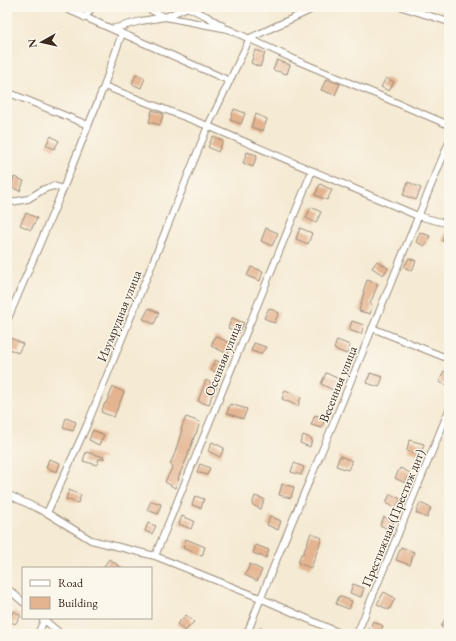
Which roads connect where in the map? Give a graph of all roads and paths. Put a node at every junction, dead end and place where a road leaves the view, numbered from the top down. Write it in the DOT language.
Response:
graph roads {
  1 [pos="62,7"];
  2 [pos="92,7"];
  3 [pos="145,7"];
  4 [pos="188,7"];
  5 [pos="317,7"];
  6 [pos="402,7"];
  7 [pos="165,17"];
  8 [pos="85,18"];
  9 [pos="449,22"];
  10 [pos="112,29"];
  11 [pos="228,29"];
  12 [pos="122,33"];
  13 [pos="250,38"];
  14 [pos="230,81"];
  15 [pos="104,86"];
  16 [pos="7,92"];
  17 [pos="88,125"];
  18 [pos="449,125"];
  19 [pos="208,126"];
  20 [pos="449,142"];
  21 [pos="312,171"];
  22 [pos="64,189"];
  23 [pos="7,201"];
  24 [pos="418,216"];
  25 [pos="449,224"];
  26 [pos="10,306"];
  27 [pos="7,321"];
  28 [pos="372,328"];
  29 [pos="449,359"];
  30 [pos="449,410"];
  31 [pos="7,494"];
  32 [pos="47,513"];
  33 [pos="155,556"];
  34 [pos="7,588"];
  35 [pos="260,598"];
  36 [pos="22,601"];
  37 [pos="43,619"];
  38 [pos="38,634"];
  39 [pos="61,634"];
  40 [pos="246,634"];
  41 [pos="342,634"];
  42 [pos="357,634"];
  1 -- 8 [label="street"];
  2 -- 8 [label="street"];
  3 -- 7 [label="street"];
  4 -- 7 [label="street"];
  4 -- 11 [label="street"];
  5 -- 13 [label="street"];
  6 -- 9 [label="street"];
  7 -- 10 [label="street"];
  7 -- 11 [label="street"];
  8 -- 10 [label="street"];
  10 -- 12 [label="street"];
  11 -- 13 [label="street"];
  12 -- 14 [label="street"];
  12 -- 15 [label="street"];
  13 -- 14 [label="street, Изумрудная улица"];
  13 -- 18 [label="street"];
  14 -- 19 [label="street, Изумрудная улица"];
  15 -- 17 [label="street"];
  15 -- 19 [label="street"];
  16 -- 17 [label="street"];
  17 -- 22 [label="street"];
  19 -- 21 [label="street"];
  19 -- 32 [label="street, Изумрудная улица"];
  20 -- 24 [label="street, Весенняя улица"];
  21 -- 24 [label="street"];
  21 -- 33 [label="street, Осенняя улица"];
  22 -- 23 [label="street"];
  22 -- 26 [label="street"];
  24 -- 25 [label="street"];
  24 -- 28 [label="street, Весенняя улица"];
  26 -- 27 [label="street"];
  28 -- 29 [label="street"];
  28 -- 35 [label="street, Весенняя улица"];
  30 -- 42 [label="street, Престижная (Престиж днт)"];
  31 -- 32 [label="street"];
  32 -- 33 [label="street"];
  33 -- 35 [label="street"];
  34 -- 36 [label="street"];
  35 -- 40 [label="street, Весенняя улица"];
  35 -- 41 [label="street"];
  37 -- 38 [label="street"];
  37 -- 39 [label="street"];
}
